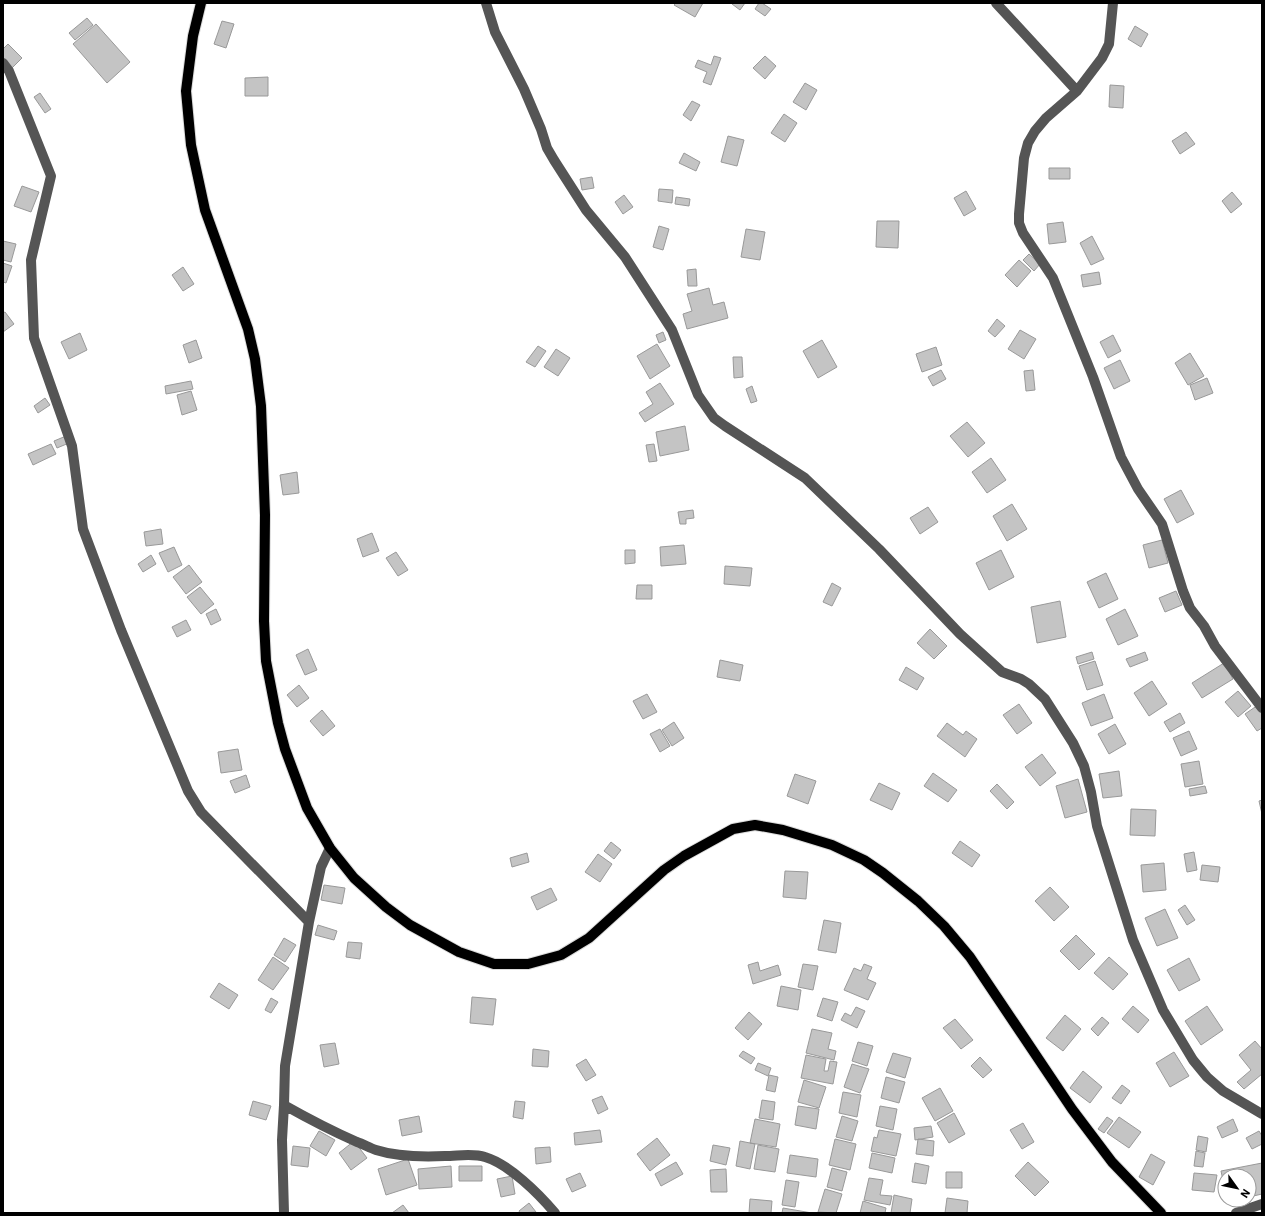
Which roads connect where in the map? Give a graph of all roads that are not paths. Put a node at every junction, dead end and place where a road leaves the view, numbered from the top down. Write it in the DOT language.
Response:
graph roads {
  1 [pos="201,3"];
  2 [pos="486,3"];
  3 [pos="996,3"];
  4 [pos="1113,3"];
  5 [pos="3,63"];
  6 [pos="1077,91"];
  7 [pos="1262,708"];
  8 [pos="330,848"];
  9 [pos="310,922"];
  10 [pos="284,1104"];
  11 [pos="1262,1114"];
  12 [pos="1262,1204"];
  13 [pos="284,1213"];
  14 [pos="555,1213"];
  15 [pos="1161,1213"];
  16 [pos="1236,1213"];
  1 -- 8 [label="main road"];
  2 -- 11 [label="street"];
  3 -- 6 [label="street"];
  4 -- 6 [label="street"];
  5 -- 9 [label="street"];
  6 -- 7 [label="street"];
  8 -- 9 [label="street"];
  8 -- 15 [label="main road"];
  9 -- 10 [label="street"];
  10 -- 13 [label="street"];
  10 -- 14 [label="street"];
  12 -- 16 [label="street"];
}
